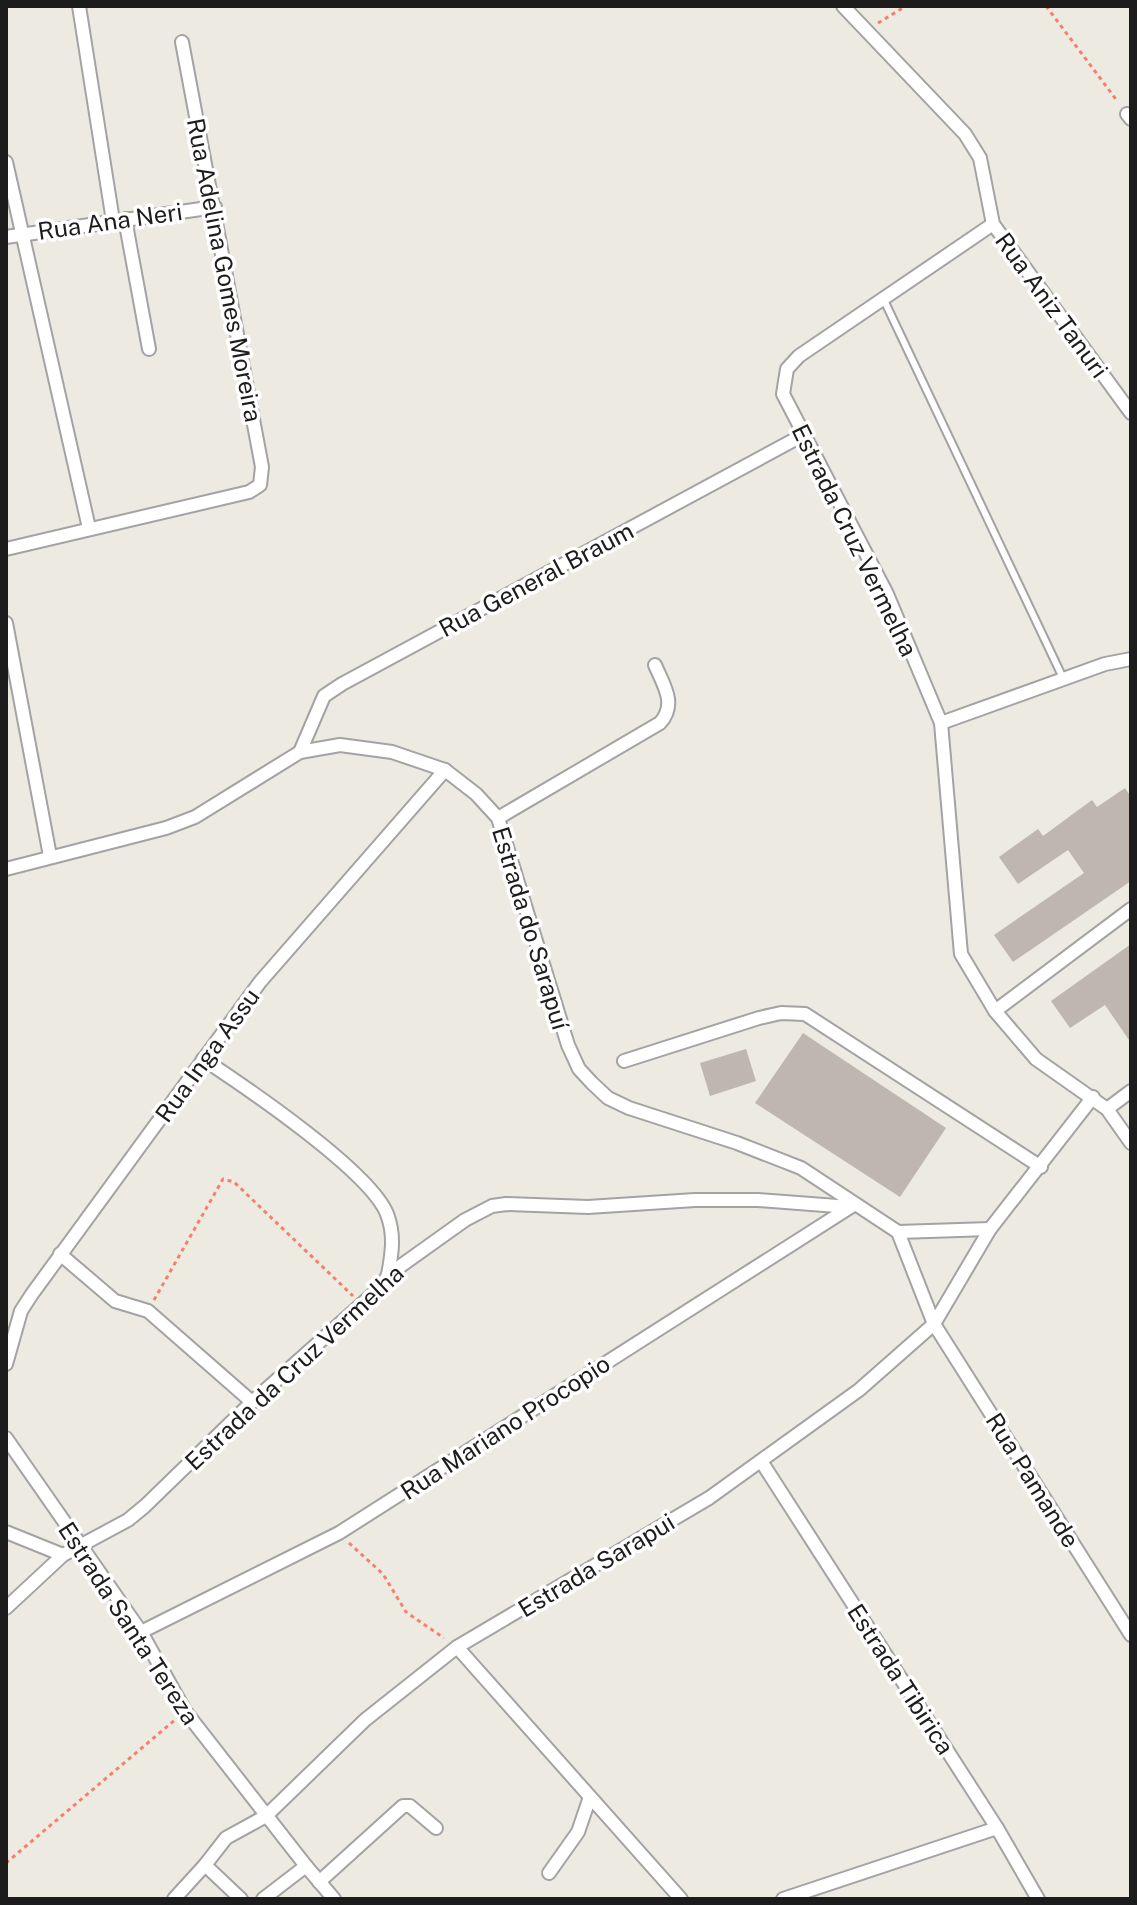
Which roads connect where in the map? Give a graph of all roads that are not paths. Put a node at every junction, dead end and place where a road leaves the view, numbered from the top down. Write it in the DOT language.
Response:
graph roads {
  1 [pos="79,6"];
  2 [pos="843,6"];
  3 [pos="182,42"];
  4 [pos="6,162"];
  5 [pos="215,207"];
  6 [pos="119,220"];
  7 [pos="993,224"];
  8 [pos="20,234"];
  9 [pos="6,237"];
  10 [pos="883,297"];
  11 [pos="149,349"];
  12 [pos="1131,413"];
  13 [pos="803,435"];
  14 [pos="89,528"];
  15 [pos="6,549"];
  16 [pos="6,623"];
  17 [pos="1131,659"];
  18 [pos="655,665"];
  19 [pos="1063,678"];
  20 [pos="941,723"];
  21 [pos="300,752"];
  22 [pos="445,770"];
  23 [pos="498,818"];
  24 [pos="50,856"];
  25 [pos="6,869"];
  26 [pos="1131,909"];
  27 [pos="995,1011"];
  28 [pos="203,1059"];
  29 [pos="624,1061"];
  30 [pos="1131,1091"];
  31 [pos="1093,1097"];
  32 [pos="1107,1109"];
  33 [pos="1131,1143"];
  34 [pos="1041,1167"];
  35 [pos="854,1205"];
  36 [pos="990,1229"];
  37 [pos="898,1232"];
  38 [pos="60,1254"];
  39 [pos="388,1275"];
  40 [pos="934,1324"];
  41 [pos="6,1364"];
  42 [pos="252,1402"];
  43 [pos="6,1438"];
  44 [pos="6,1459"];
  45 [pos="761,1461"];
  46 [pos="25,1470"];
  47 [pos="6,1532"];
  48 [pos="81,1543"];
  49 [pos="63,1555"];
  50 [pos="6,1608"];
  51 [pos="141,1632"];
  52 [pos="1131,1635"];
  53 [pos="457,1647"];
  54 [pos="590,1797"];
  55 [pos="266,1816"];
  56 [pos="436,1828"];
  57 [pos="997,1828"];
  58 [pos="205,1865"];
  59 [pos="306,1866"];
  60 [pos="549,1873"];
  61 [pos="319,1882"];
  62 [pos="174,1899"];
  63 [pos="241,1899"];
  64 [pos="263,1899"];
  65 [pos="334,1899"];
  66 [pos="681,1899"];
  67 [pos="783,1899"];
  68 [pos="1038,1899"];
  1 -- 6 [label="street"];
  2 -- 7 [label="street, Rua Aniz Tanuri"];
  3 -- 5 [label="street, Rua Adelina Gomes Moreira"];
  4 -- 8 [label="street"];
  5 -- 6 [label="street, Rua Ana Neri"];
  5 -- 14 [label="street, Rua Adelina Gomes Moreira"];
  6 -- 8 [label="street, Rua Ana Neri"];
  6 -- 11 [label="street"];
  7 -- 10 [label="street, Estrada Cruz Vermelha"];
  7 -- 12 [label="street, Rua Aniz Tanuri"];
  8 -- 9 [label="street, Rua Ana Neri"];
  8 -- 14 [label="street"];
  10 -- 13 [label="street, Estrada Cruz Vermelha"];
  10 -- 19 [label="lane"];
  13 -- 20 [label="street, Estrada Cruz Vermelha"];
  13 -- 21 [label="street, Rua General Braum"];
  14 -- 15 [label="street"];
  16 -- 24 [label="street"];
  17 -- 19 [label="street"];
  18 -- 23 [label="street"];
  19 -- 20 [label="street"];
  20 -- 27 [label="street, Estrada Cruz Vermelha"];
  21 -- 22 [label="street, Estrada do Sarapuí"];
  21 -- 24 [label="street, Estrada do Sarapuí"];
  22 -- 23 [label="street, Estrada do Sarapuí"];
  22 -- 28 [label="street, Rua Inga Assu"];
  23 -- 35 [label="street, Estrada do Sarapuí"];
  24 -- 25 [label="street, Estrada do Sarapuí"];
  26 -- 27 [label="street"];
  27 -- 31 [label="street, Estrada Cruz Vermelha"];
  28 -- 38 [label="street, Rua Inga Assu"];
  28 -- 39 [label="street"];
  29 -- 34 [label="street"];
  30 -- 32 [label="street"];
  31 -- 32 [label="street, Estrada Cruz Vermelha"];
  31 -- 34 [label="street"];
  32 -- 33 [label="street, Estrada Cruz Vermelha"];
  34 -- 36 [label="street"];
  35 -- 37 [label="street, Estrada do Sarapuí"];
  35 -- 39 [label="street, Estrada da Cruz Vermelha"];
  35 -- 51 [label="street, Rua Mariano Procopio"];
  36 -- 37 [label="street"];
  36 -- 40 [label="street"];
  37 -- 40 [label="street"];
  38 -- 41 [label="street, Rua Inga Assu"];
  38 -- 42 [label="street"];
  39 -- 42 [label="street, Estrada da Cruz Vermelha"];
  40 -- 45 [label="street, Estrada Sarapui"];
  40 -- 52 [label="street, Rua Pamande"];
  42 -- 48 [label="street, Estrada da Cruz Vermelha"];
  43 -- 46 [label="street, Estrada Santa Tereza"];
  44 -- 46 [label="street"];
  45 -- 53 [label="street, Estrada Sarapui"];
  45 -- 57 [label="street, Estrada Tibirica"];
  46 -- 48 [label="street, Estrada Santa Tereza"];
  47 -- 49 [label="street"];
  48 -- 49 [label="street"];
  48 -- 51 [label="street, Estrada Santa Tereza"];
  49 -- 50 [label="street"];
  51 -- 55 [label="street, Estrada Santa Tereza"];
  53 -- 54 [label="street"];
  53 -- 55 [label="street, Estrada Sarapui"];
  54 -- 60 [label="street"];
  54 -- 66 [label="street"];
  55 -- 58 [label="street, Estrada Sarapui"];
  55 -- 59 [label="street, Estrada Santa Tereza"];
  56 -- 61 [label="street"];
  57 -- 67 [label="street"];
  57 -- 68 [label="street, Estrada Tibirica"];
  58 -- 62 [label="street"];
  58 -- 63 [label="street"];
  59 -- 61 [label="street"];
  59 -- 64 [label="street"];
  61 -- 65 [label="street"];
}
